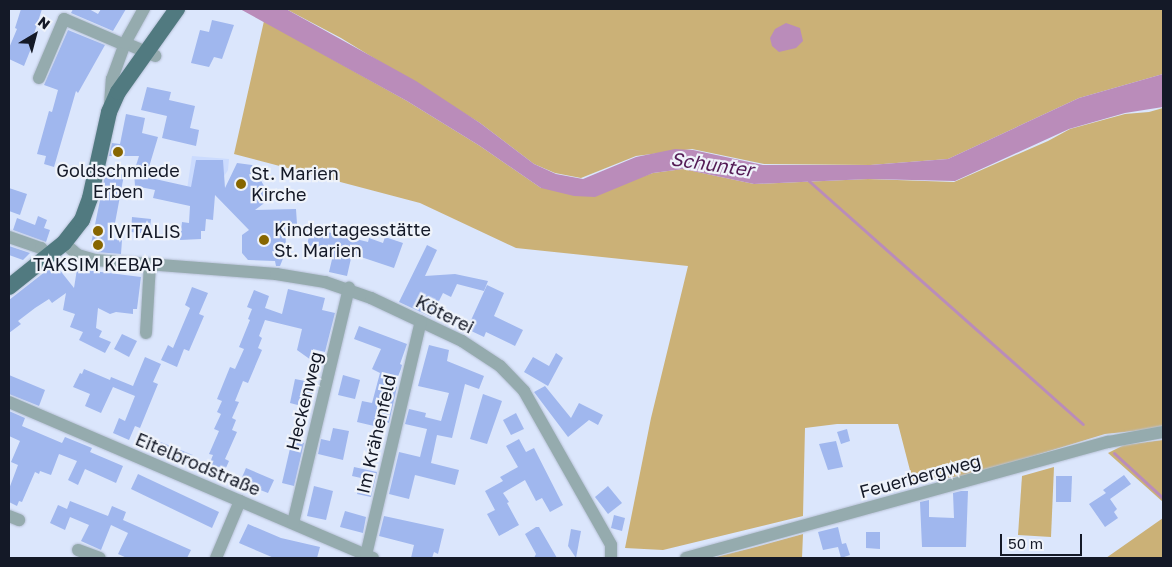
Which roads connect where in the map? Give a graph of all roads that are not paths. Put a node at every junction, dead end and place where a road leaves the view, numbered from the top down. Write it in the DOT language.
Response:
graph roads {
  1 [pos="144,9"];
  2 [pos="173,11"];
  3 [pos="125,44"];
  4 [pos="150,54"];
  5 [pos="125,66"];
  6 [pos="39,78"];
  7 [pos="9,237"];
  8 [pos="64,243"];
  9 [pos="48,256"];
  10 [pos="150,264"];
  11 [pos="9,287"];
  12 [pos="349,288"];
  13 [pos="421,321"];
  14 [pos="146,333"];
  15 [pos="9,402"];
  16 [pos="1163,432"];
  17 [pos="240,502"];
  18 [pos="292,523"];
  19 [pos="78,550"];
  20 [pos="369,557"];
  21 [pos="100,558"];
  22 [pos="216,558"];
  23 [pos="611,558"];
  24 [pos="688,558"];
  1 -- 3 [label="street"];
  2 -- 4 [label="main road"];
  3 -- 4 [label="street"];
  3 -- 5 [label="street"];
  3 -- 6 [label="street"];
  4 -- 5 [label="main road"];
  5 -- 8 [label="main road"];
  7 -- 9 [label="street"];
  8 -- 9 [label="main road"];
  8 -- 10 [label="street, Köterei"];
  9 -- 11 [label="main road"];
  10 -- 12 [label="street, Köterei"];
  10 -- 14 [label="street"];
  12 -- 13 [label="street, Köterei"];
  12 -- 18 [label="street, Heckenweg"];
  13 -- 20 [label="street, Im Krähenfeld"];
  13 -- 23 [label="street, Köterei"];
  15 -- 17 [label="street, Eitelbrodstraße"];
  16 -- 24 [label="street, Feuerbergweg"];
  17 -- 18 [label="street, Eitelbrodstraße"];
  17 -- 22 [label="street"];
  18 -- 20 [label="street, Eitelbrodstraße"];
  19 -- 21 [label="street"];
}
